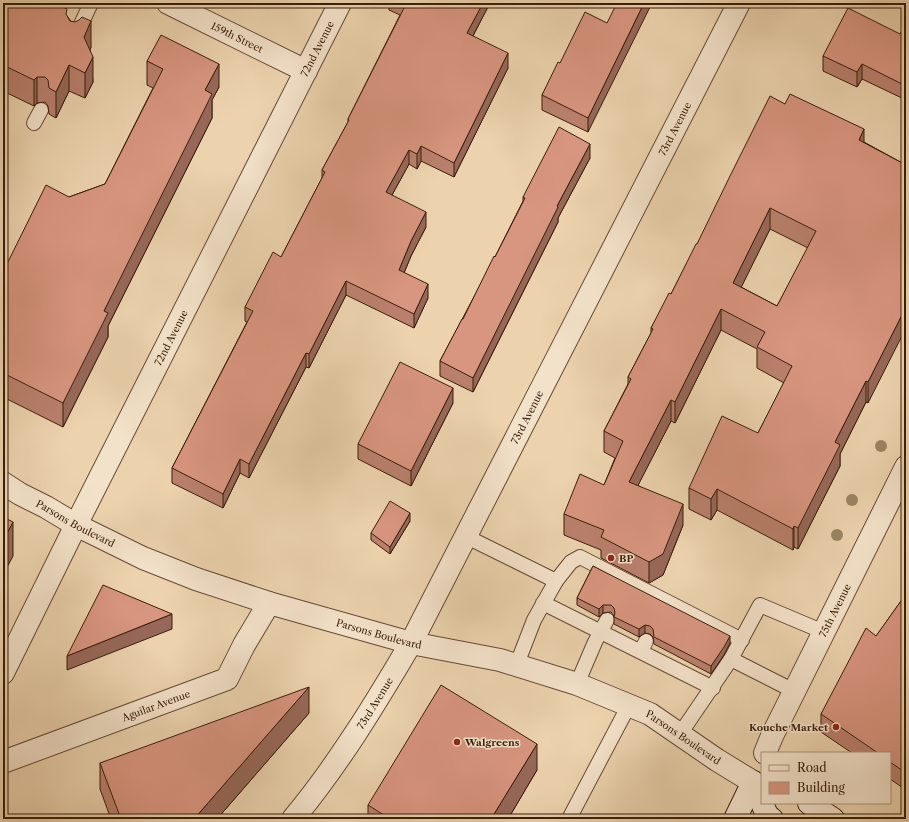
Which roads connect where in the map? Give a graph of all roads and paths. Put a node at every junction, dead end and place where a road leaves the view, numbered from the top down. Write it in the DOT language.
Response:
graph roads {
  1 [pos="91,3"];
  2 [pos="168,3"];
  3 [pos="340,3"];
  4 [pos="739,3"];
  5 [pos="74,39"];
  6 [pos="306,71"];
  7 [pos="41,110"];
  8 [pos="34,123"];
  9 [pos="906,468"];
  10 [pos="3,483"];
  11 [pos="76,525"];
  12 [pos="465,536"];
  13 [pos="556,581"];
  14 [pos="269,603"];
  15 [pos="543,603"];
  16 [pos="604,626"];
  17 [pos="824,632"];
  18 [pos="742,640"];
  19 [pos="411,643"];
  20 [pos="731,659"];
  21 [pos="517,664"];
  22 [pos="3,673"];
  23 [pos="577,684"];
  24 [pos="713,688"];
  25 [pos="794,691"];
  26 [pos="629,705"];
  27 [pos="680,734"];
  28 [pos="765,752"];
  29 [pos="3,762"];
  30 [pos="761,766"];
  31 [pos="758,782"];
  32 [pos="761,793"];
  33 [pos="764,804"];
  34 [pos="811,804"];
  35 [pos="293,819"];
  36 [pos="570,819"];
  37 [pos="735,819"];
  38 [pos="772,819"];
  39 [pos="833,819"];
  1 -- 5 [label="lane"];
  2 -- 6 [label="street, 159th Street"];
  3 -- 6 [label="street, 72nd Avenue"];
  4 -- 12 [label="street, 73rd Avenue"];
  6 -- 11 [label="street, 72nd Avenue"];
  7 -- 8 [label="lane"];
  9 -- 17 [label="street, 75th Avenue"];
  10 -- 11 [label="street, Parsons Boulevard"];
  11 -- 14 [label="street, Parsons Boulevard"];
  11 -- 22 [label="street, 72nd Avenue"];
  12 -- 13 [label="lane"];
  12 -- 19 [label="street, 73rd Avenue"];
  13 -- 15 [label="lane"];
  13 -- 18 [label="lane"];
  14 -- 19 [label="street, Parsons Boulevard"];
  14 -- 29 [label="street, Aguilar Avenue"];
  15 -- 16 [label="lane"];
  15 -- 21 [label="lane"];
  16 -- 23 [label="lane"];
  16 -- 24 [label="lane"];
  17 -- 18 [label="lane"];
  17 -- 25 [label="street, 75th Avenue"];
  18 -- 20 [label="lane"];
  19 -- 21 [label="street, Parsons Boulevard"];
  19 -- 35 [label="street, 73rd Avenue"];
  20 -- 24 [label="lane"];
  20 -- 25 [label="lane"];
  21 -- 23 [label="street, Parsons Boulevard"];
  23 -- 26 [label="street, Parsons Boulevard"];
  24 -- 27 [label="lane"];
  25 -- 28 [label="street, 75th Avenue"];
  26 -- 27 [label="street, Parsons Boulevard"];
  26 -- 36 [label="lane"];
  27 -- 31 [label="street, Parsons Boulevard"];
  30 -- 31 [label="street"];
  31 -- 32 [label="street"];
  31 -- 37 [label="street"];
  33 -- 38 [label="street"];
  34 -- 39 [label="street"];
}
